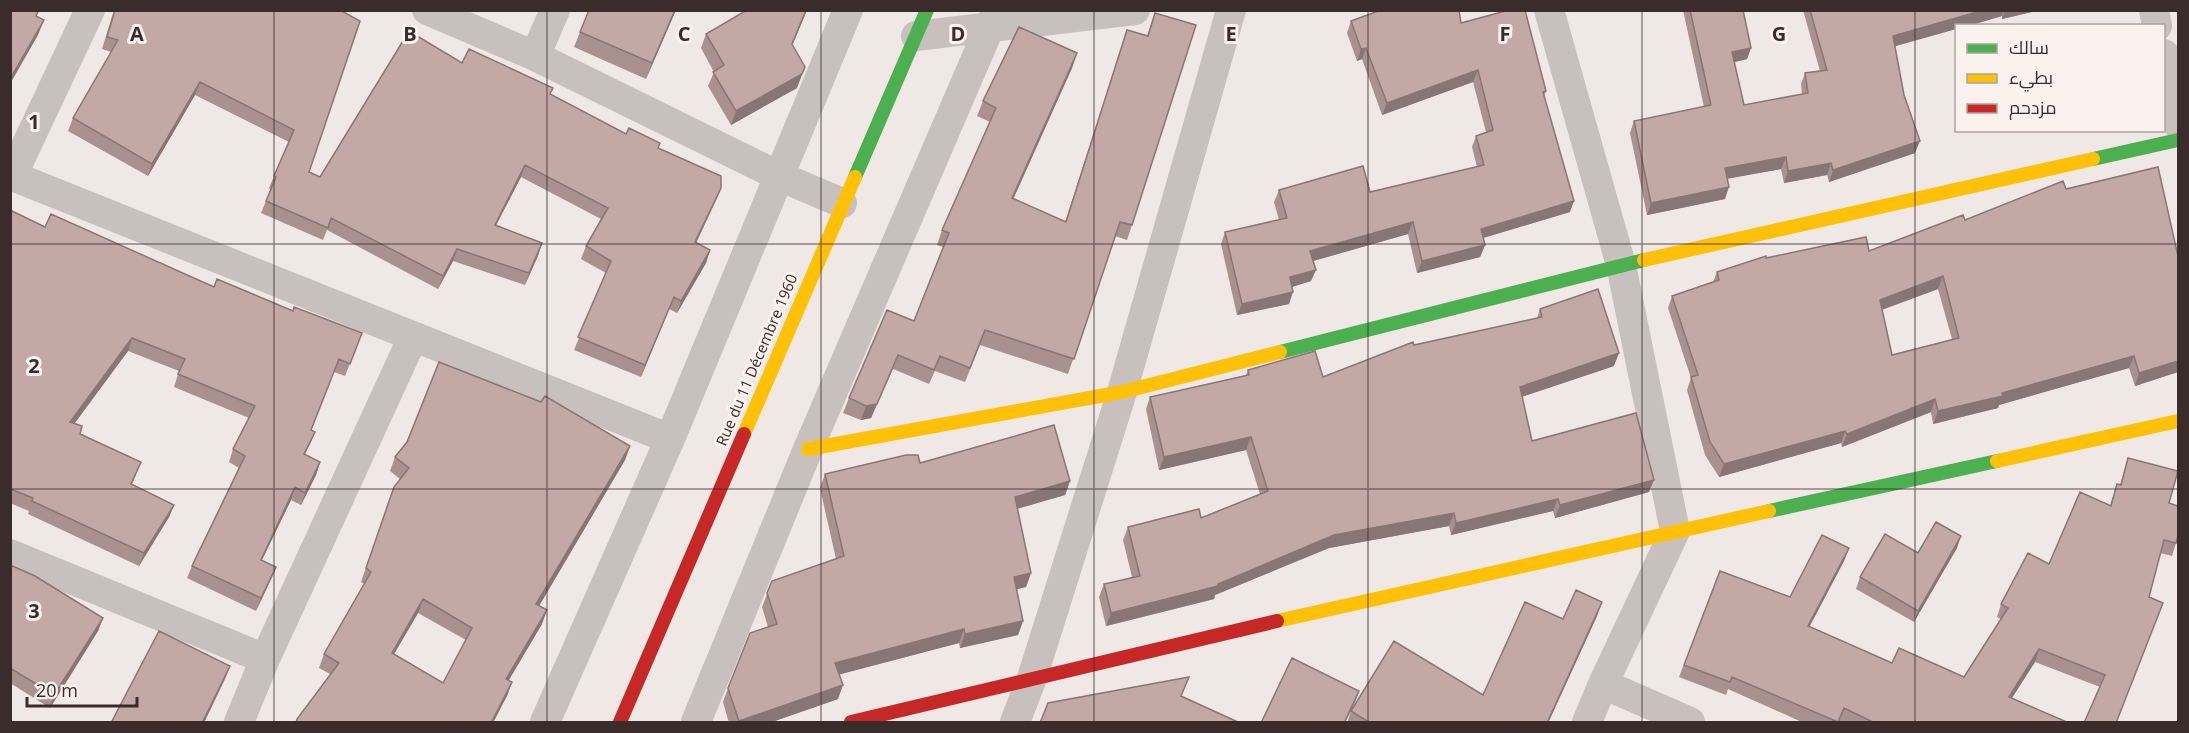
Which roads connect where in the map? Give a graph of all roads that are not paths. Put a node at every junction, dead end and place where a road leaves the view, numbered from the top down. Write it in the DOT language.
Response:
graph roads {
  1 [pos="90,10"];
  2 [pos="427,10"];
  3 [pos="555,10"];
  4 [pos="848,10"];
  5 [pos="1136,10"];
  6 [pos="1231,10"];
  7 [pos="1549,10"];
  8 [pos="993,19"];
  9 [pos="922,23"];
  10 [pos="535,56"];
  11 [pos="2165,63"];
  12 [pos="2178,124"];
  13 [pos="2178,140"];
  14 [pos="11,175"];
  15 [pos="779,176"];
  16 [pos="842,203"];
  17 [pos="1621,265"];
  18 [pos="413,337"];
  19 [pos="1122,392"];
  20 [pos="2178,421"];
  21 [pos="670,439"];
  22 [pos="808,449"];
  23 [pos="1675,531"];
  24 [pos="10,554"];
  25 [pos="265,659"];
  26 [pos="1032,678"];
  27 [pos="1603,684"];
  28 [pos="239,723"];
  29 [pos="545,723"];
  30 [pos="620,723"];
  31 [pos="696,723"];
  32 [pos="851,723"];
  33 [pos="1015,723"];
  34 [pos="1587,723"];
  35 [pos="1690,723"];
  1 -- 14 [label="street"];
  2 -- 10 [label="street"];
  3 -- 10 [label="street"];
  4 -- 15 [label="street"];
  5 -- 8 [label="street"];
  6 -- 19 [label="street"];
  7 -- 17 [label="street"];
  8 -- 9 [label="street"];
  8 -- 22 [label="street"];
  9 -- 16 [label="street, Rue du 11 Décembre 1960"];
  10 -- 15 [label="street"];
  11 -- 12 [label="street"];
  13 -- 17 [label="street"];
  14 -- 18 [label="street"];
  15 -- 16 [label="street"];
  15 -- 21 [label="street"];
  16 -- 30 [label="street, Rue du 11 Décembre 1960"];
  17 -- 19 [label="street"];
  17 -- 23 [label="street"];
  18 -- 21 [label="street"];
  18 -- 25 [label="street"];
  19 -- 22 [label="street"];
  19 -- 26 [label="street"];
  20 -- 23 [label="street"];
  21 -- 29 [label="street"];
  22 -- 31 [label="street"];
  23 -- 26 [label="street"];
  23 -- 27 [label="street"];
  24 -- 25 [label="street"];
  25 -- 28 [label="street"];
  26 -- 32 [label="street"];
  26 -- 33 [label="street"];
  27 -- 34 [label="street"];
  27 -- 35 [label="street"];
}
